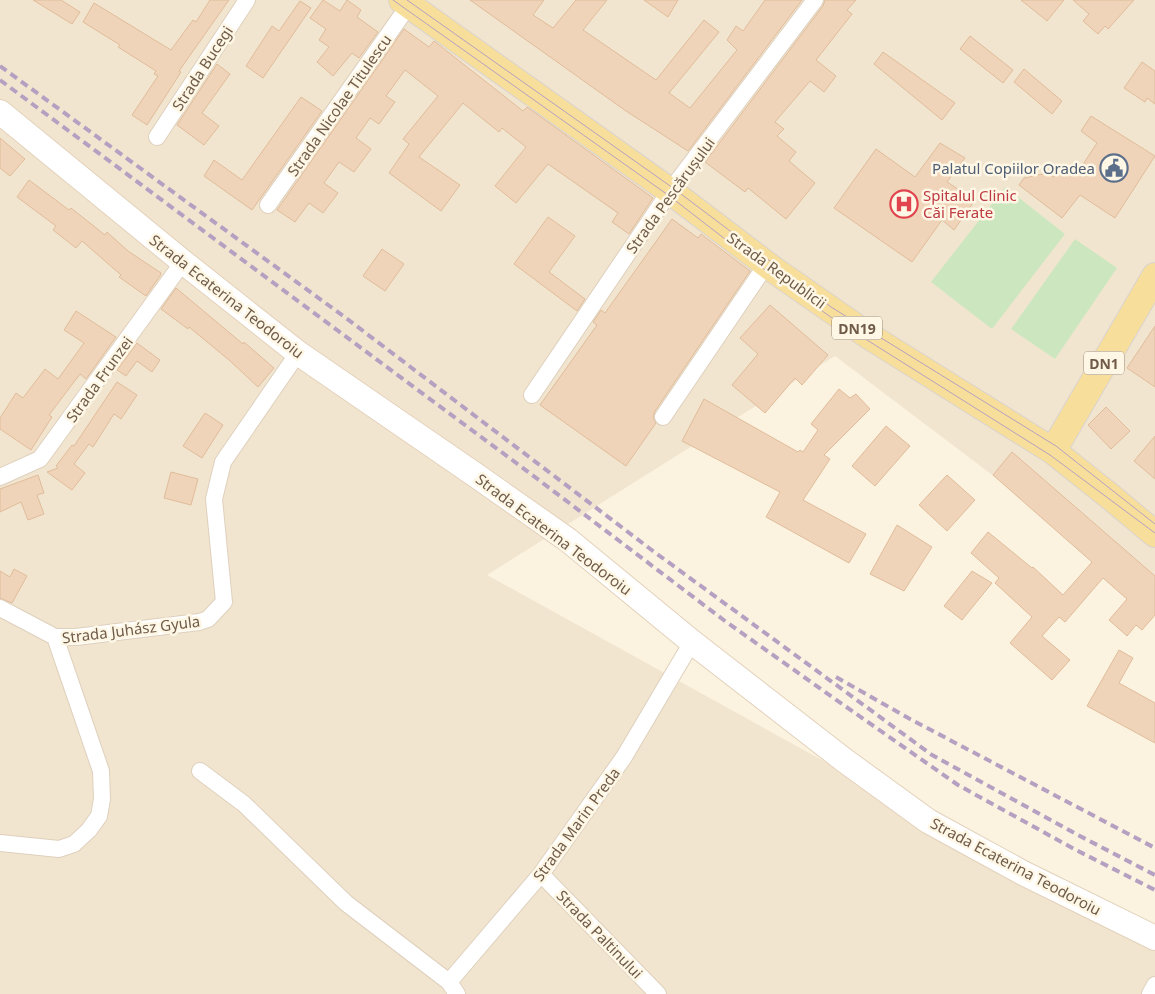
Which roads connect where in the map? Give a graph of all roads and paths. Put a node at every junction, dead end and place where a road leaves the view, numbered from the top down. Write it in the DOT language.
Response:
graph roads {
  1 [pos="247,0"];
  2 [pos="814,0"];
  3 [pos="406,2"];
  4 [pos="0,112"];
  5 [pos="157,137"];
  6 [pos="670,191"];
  7 [pos="268,205"];
  8 [pos="183,262"];
  9 [pos="766,265"];
  10 [pos="1155,276"];
  11 [pos="298,353"];
  12 [pos="532,396"];
  13 [pos="663,416"];
  14 [pos="1053,451"];
  15 [pos="0,477"];
  16 [pos="1155,534"];
  17 [pos="0,608"];
  18 [pos="55,638"];
  19 [pos="692,642"];
  20 [pos="200,771"];
  21 [pos="0,843"];
  22 [pos="541,874"];
  23 [pos="1155,938"];
  24 [pos="1155,985"];
  25 [pos="453,988"];
  26 [pos="658,994"];
  27 [pos="1150,994"];
  1 -- 5 [label="street, Strada Bucegi"];
  2 -- 6 [label="street, Strada Pescărușului"];
  3 -- 6 [label="main road, Strada Republicii / DN19"];
  3 -- 7 [label="street, Strada Nicolae Titulescu"];
  4 -- 8 [label="main road, Strada Ecaterina Teodoroiu"];
  6 -- 9 [label="main road, Strada Republicii / DN19"];
  6 -- 12 [label="street, Strada Pescărușului"];
  8 -- 11 [label="main road, Strada Ecaterina Teodoroiu"];
  8 -- 15 [label="street, Strada Frunzei"];
  9 -- 13 [label="street"];
  9 -- 14 [label="main road, Strada Republicii / DN19"];
  10 -- 14 [label="main road, DN1"];
  11 -- 18 [label="street, Strada Juhász Gyula"];
  11 -- 19 [label="main road, Strada Ecaterina Teodoroiu"];
  14 -- 16 [label="main road, Strada Republicii / DN19"];
  17 -- 18 [label="street"];
  18 -- 21 [label="street, Strada Juhász Gyula"];
  19 -- 22 [label="street, Strada Marin Preda"];
  19 -- 23 [label="main road, Strada Ecaterina Teodoroiu"];
  20 -- 25 [label="street"];
  22 -- 25 [label="street, Strada Marin Preda"];
  22 -- 26 [label="street, Strada Paltinului"];
  24 -- 27 [label="street"];
}
